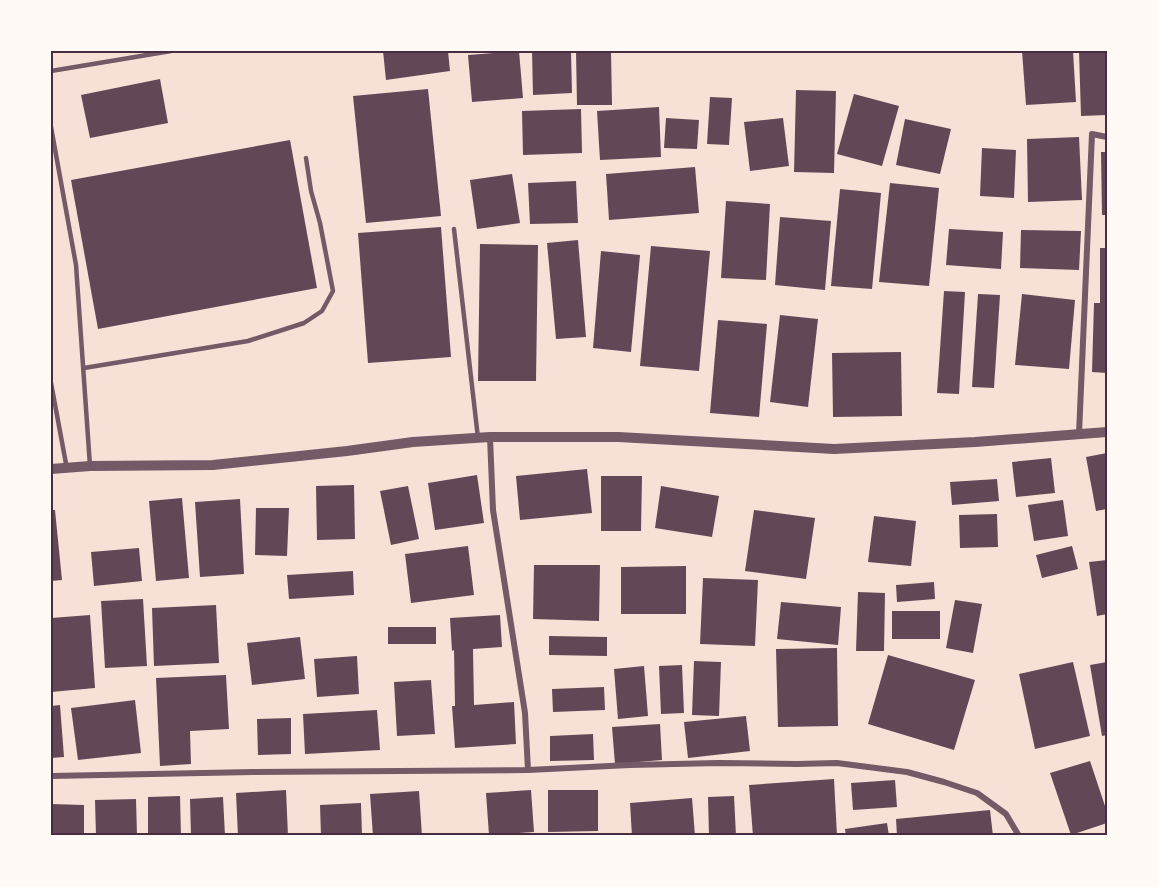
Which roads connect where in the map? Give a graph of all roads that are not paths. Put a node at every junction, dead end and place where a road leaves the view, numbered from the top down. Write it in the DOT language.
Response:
graph roads {
  1 [pos="171,51"];
  2 [pos="51,70"];
  3 [pos="51,127"];
  4 [pos="1107,137"];
  5 [pos="306,158"];
  6 [pos="454,229"];
  7 [pos="84,368"];
  8 [pos="51,383"];
  9 [pos="1107,432"];
  10 [pos="1079,434"];
  11 [pos="490,437"];
  12 [pos="478,438"];
  13 [pos="90,466"];
  14 [pos="67,468"];
  15 [pos="51,469"];
  16 [pos="528,770"];
  17 [pos="51,776"];
  18 [pos="1019,836"];
  1 -- 2 [label="lane"];
  3 -- 7 [label="lane"];
  4 -- 10 [label="street"];
  5 -- 7 [label="lane"];
  6 -- 12 [label="lane"];
  7 -- 13 [label="lane"];
  8 -- 14 [label="lane"];
  9 -- 10 [label="street"];
  10 -- 11 [label="street"];
  11 -- 12 [label="street"];
  11 -- 16 [label="street"];
  12 -- 13 [label="street"];
  13 -- 14 [label="street"];
  14 -- 15 [label="street"];
  16 -- 17 [label="street"];
  16 -- 18 [label="street"];
}
